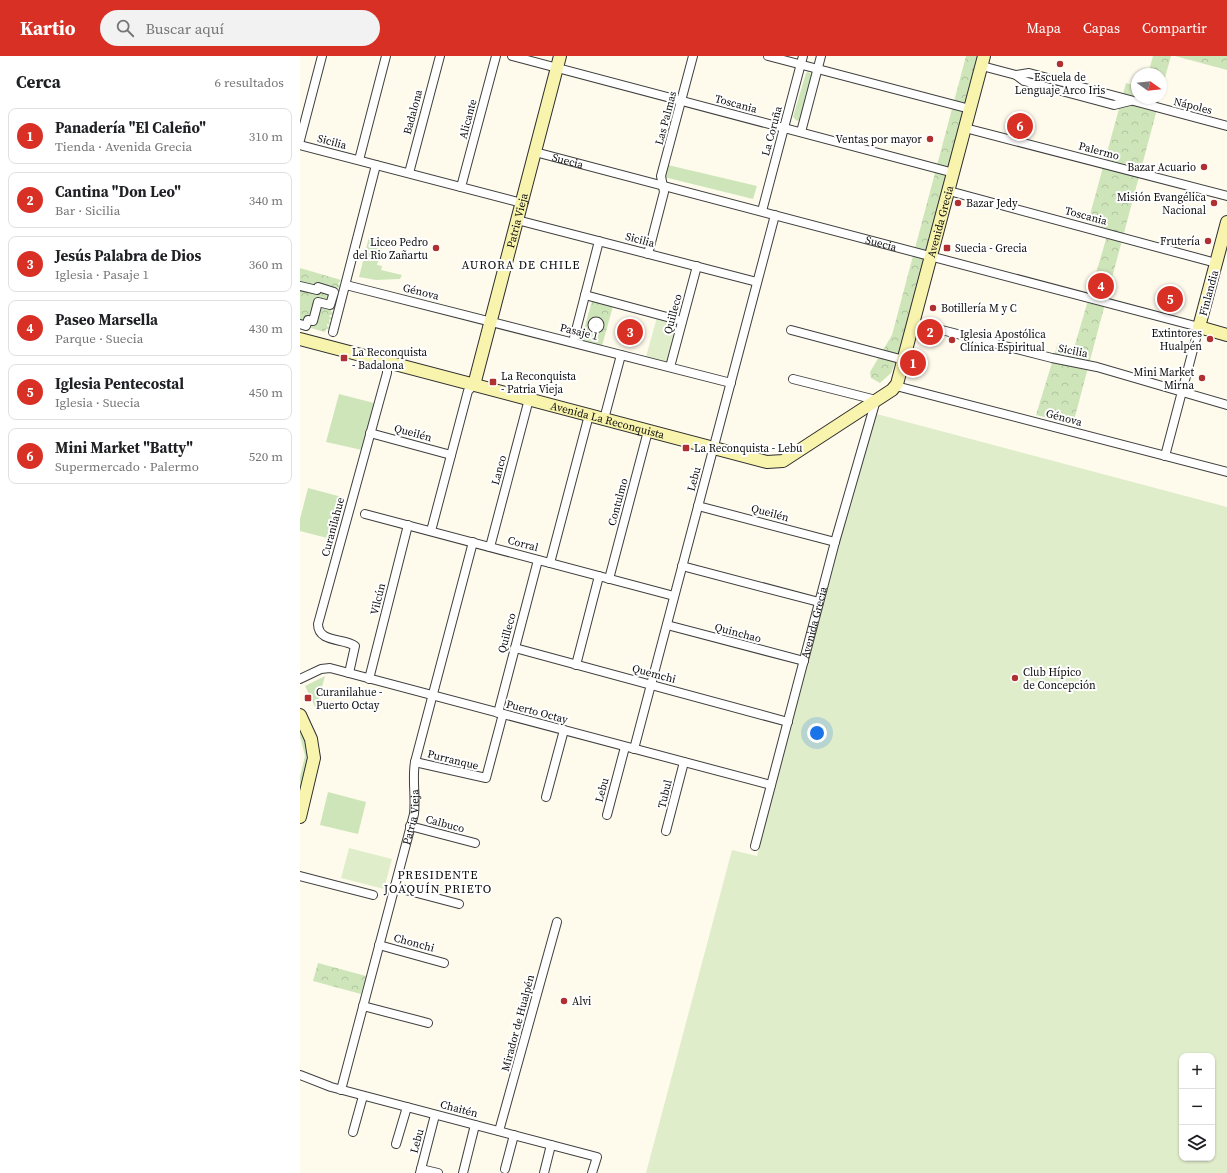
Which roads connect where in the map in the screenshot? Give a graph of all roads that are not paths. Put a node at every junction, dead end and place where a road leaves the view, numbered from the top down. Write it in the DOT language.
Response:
graph roads {
  1 [pos="322,56"];
  2 [pos="386,56"];
  3 [pos="440,56"];
  4 [pos="496,56"];
  5 [pos="512,56"];
  6 [pos="694,56"];
  7 [pos="768,56"];
  8 [pos="803,56"];
  9 [pos="821,56"];
  10 [pos="983,61"];
  11 [pos="559,62"];
  12 [pos="801,65"];
  13 [pos="818,69"];
  14 [pos="682,101"];
  15 [pos="970,109"];
  16 [pos="1227,126"];
  17 [pos="784,128"];
  18 [pos="965,128"];
  19 [pos="801,132"];
  20 [pos="300,140"];
  21 [pos="300,145"];
  22 [pos="535,152"];
  23 [pos="359,160"];
  24 [pos="376,165"];
  25 [pos="954,173"];
  26 [pos="409,174"];
  27 [pos="662,185"];
  28 [pos="462,187"];
  29 [pos="949,191"];
  30 [pos="1227,196"];
  31 [pos="522,203"];
  32 [pos="762,211"];
  33 [pos="775,214"];
  34 [pos="518,220"];
  35 [pos="1227,222"];
  36 [pos="600,241"];
  37 [pos="648,254"];
  38 [pos="932,256"];
  39 [pos="1216,263"];
  40 [pos="697,266"];
  41 [pos="757,282"];
  42 [pos="346,285"];
  43 [pos="300,286"];
  44 [pos="586,295"];
  45 [pos="491,321"];
  46 [pos="682,321"];
  47 [pos="914,323"];
  48 [pos="300,324"];
  49 [pos="1200,327"];
  50 [pos="791,330"];
  51 [pos="333,332"];
  52 [pos="1227,335"];
  53 [pos="300,339"];
  54 [pos="573,342"];
  55 [pos="621,355"];
  56 [pos="904,360"];
  57 [pos="387,362"];
  58 [pos="670,367"];
  59 [pos="793,379"];
  60 [pos="730,383"];
  61 [pos="474,385"];
  62 [pos="896,386"];
  63 [pos="1182,392"];
  64 [pos="529,399"];
  65 [pos="876,400"];
  66 [pos="1227,405"];
  67 [pos="589,415"];
  68 [pos="604,419"];
  69 [pos="648,431"];
  70 [pos="370,433"];
  71 [pos="713,448"];
  72 [pos="451,455"];
  73 [pos="1165,456"];
  74 [pos="1227,472"];
  75 [pos="698,506"];
  76 [pos="365,514"];
  77 [pos="408,525"];
  78 [pos="431,531"];
  79 [pos="473,542"];
  80 [pos="835,542"];
  81 [pos="490,547"];
  82 [pos="538,560"];
  83 [pos="550,563"];
  84 [pos="682,566"];
  85 [pos="599,576"];
  86 [pos="609,578"];
  87 [pos="674,596"];
  88 [pos="819,602"];
  89 [pos="666,625"];
  90 [pos="514,648"];
  91 [pos="804,662"];
  92 [pos="576,665"];
  93 [pos="349,673"];
  94 [pos="300,679"];
  95 [pos="369,679"];
  96 [pos="651,685"];
  97 [pos="432,696"];
  98 [pos="500,714"];
  99 [pos="300,715"];
  100 [pos="788,722"];
  101 [pos="564,730"];
  102 [pos="625,747"];
  103 [pos="634,749"];
  104 [pos="415,762"];
  105 [pos="684,762"];
  106 [pos="486,778"];
  107 [pos="771,785"];
  108 [pos="546,797"];
  109 [pos="607,815"];
  110 [pos="300,817"];
  111 [pos="410,826"];
  112 [pos="666,831"];
  113 [pos="475,843"];
  114 [pos="755,846"];
  115 [pos="300,876"];
  116 [pos="394,886"];
  117 [pos="373,895"];
  118 [pos="459,904"];
  119 [pos="557,922"];
  120 [pos="379,945"];
  121 [pos="444,963"];
  122 [pos="363,1006"];
  123 [pos="428,1022"];
  124 [pos="300,1075"];
  125 [pos="341,1090"];
  126 [pos="363,1096"];
  127 [pos="407,1107"];
  128 [pos="436,1115"];
  129 [pos="476,1125"];
  130 [pos="499,1131"];
  131 [pos="353,1132"];
  132 [pos="514,1135"];
  133 [pos="396,1144"];
  134 [pos="551,1145"];
  135 [pos="505,1169"];
  136 [pos="420,1171"];
  137 [pos="438,1173"];
  138 [pos="463,1173"];
  139 [pos="544,1173"];
  140 [pos="592,1173"];
  1 -- 20 [label="street"];
  2 -- 23 [label="street"];
  3 -- 26 [label="street, Badalona"];
  4 -- 28 [label="street, Alicante"];
  5 -- 11 [label="street, Toscania"];
  6 -- 14 [label="street, Las Palmas"];
  7 -- 12 [label="street"];
  8 -- 12 [label="street, La Coruña"];
  9 -- 13 [label="street"];
  10 -- 15 [label="main road, Avenida Grecia"];
  10 -- 16 [label="street, Nápoles"];
  11 -- 14 [label="street, Toscania"];
  11 -- 22 [label="main road, Patria Vieja"];
  12 -- 13 [label="street"];
  12 -- 17 [label="street, La Coruña"];
  13 -- 15 [label="street"];
  13 -- 19 [label="street"];
  14 -- 17 [label="street, Toscania"];
  14 -- 27 [label="street, Las Palmas"];
  15 -- 18 [label="main road, Avenida Grecia"];
  17 -- 19 [label="street, Toscania"];
  17 -- 32 [label="street, La Coruña"];
  18 -- 25 [label="main road, Avenida Grecia"];
  18 -- 30 [label="street, Palermo"];
  19 -- 25 [label="street, Toscania"];
  21 -- 23 [label="street, Sicilia"];
  22 -- 27 [label="street, Suecia"];
  22 -- 31 [label="main road, Patria Vieja"];
  23 -- 24 [label="street, Sicilia"];
  24 -- 26 [label="street, Sicilia"];
  24 -- 42 [label="street"];
  25 -- 29 [label="main road, Avenida Grecia"];
  26 -- 28 [label="street, Sicilia"];
  27 -- 32 [label="street, Suecia"];
  27 -- 37 [label="street"];
  28 -- 31 [label="street, Sicilia"];
  29 -- 38 [label="main road, Avenida Grecia"];
  29 -- 39 [label="street, Toscania"];
  31 -- 34 [label="main road, Patria Vieja"];
  32 -- 33 [label="street, Suecia"];
  33 -- 38 [label="street, Suecia"];
  33 -- 41 [label="street, Lebu"];
  34 -- 36 [label="street, Sicilia"];
  34 -- 45 [label="main road, Patria Vieja"];
  35 -- 39 [label="main road, Finlandia"];
  36 -- 37 [label="street, Sicilia"];
  36 -- 44 [label="street"];
  37 -- 40 [label="street, Sicilia"];
  38 -- 47 [label="main road, Avenida Grecia"];
  38 -- 49 [label="street, Suecia"];
  39 -- 49 [label="main road, Finlandia"];
  40 -- 41 [label="street, Sicilia"];
  40 -- 46 [label="street, Quilleco"];
  41 -- 60 [label="street, Lebu"];
  42 -- 45 [label="street, Génova"];
  42 -- 51 [label="street"];
  43 -- 48 [label="street"];
  44 -- 46 [label="street"];
  44 -- 54 [label="street"];
  45 -- 54 [label="street, Pasaje 1"];
  45 -- 61 [label="main road, Patria Vieja"];
  46 -- 58 [label="street, Quilleco"];
  47 -- 56 [label="main road, Avenida Grecia"];
  47 -- 63 [label="street, Sicilia"];
  49 -- 52 [label="main road, Suecia"];
  49 -- 63 [label="street, Finlandia"];
  50 -- 56 [label="street"];
  53 -- 57 [label="main road, Avenida La Reconquista"];
  54 -- 55 [label="street, Pasaje 1"];
  55 -- 58 [label="street, Pasaje 1"];
  55 -- 68 [label="street"];
  56 -- 62 [label="main road, Avenida Grecia"];
  57 -- 61 [label="main road, Avenida La Reconquista"];
  57 -- 70 [label="street, Curanilahue"];
  58 -- 60 [label="street, Pasaje 1"];
  59 -- 65 [label="street"];
  60 -- 71 [label="street, Lebu"];
  61 -- 64 [label="main road, Avenida La Reconquista"];
  61 -- 72 [label="street"];
  62 -- 65 [label="main road, Avenida La Reconquista"];
  62 -- 73 [label="street, Génova"];
  63 -- 66 [label="street, Sicilia"];
  63 -- 73 [label="street, Finlandia"];
  64 -- 67 [label="main road, Avenida La Reconquista"];
  64 -- 81 [label="street, Lanco"];
  65 -- 71 [label="main road, Avenida La Reconquista"];
  65 -- 80 [label="street, Avenida Grecia"];
  67 -- 68 [label="main road, Avenida La Reconquista"];
  67 -- 83 [label="street"];
  68 -- 69 [label="main road, Avenida La Reconquista"];
  69 -- 71 [label="main road, Avenida La Reconquista"];
  69 -- 86 [label="street, Contulmo"];
  70 -- 72 [label="street, Queilén"];
  70 -- 93 [label="street, Curanilahue"];
  71 -- 75 [label="street, Lebu"];
  72 -- 78 [label="street"];
  73 -- 74 [label="street, Génova"];
  75 -- 80 [label="street, Queilén"];
  75 -- 84 [label="street, Lebu"];
  76 -- 77 [label="street, Corral"];
  77 -- 78 [label="street, Corral"];
  77 -- 95 [label="street, Vilcún"];
  78 -- 79 [label="street, Corral"];
  79 -- 81 [label="street, Corral"];
  79 -- 97 [label="street, Patria Vieja"];
  80 -- 88 [label="street, Avenida Grecia"];
  81 -- 82 [label="street, Corral"];
  82 -- 83 [label="street, Corral"];
  82 -- 90 [label="street, Quilleco"];
  83 -- 85 [label="street, Corral"];
  84 -- 87 [label="street, Lebu"];
  84 -- 88 [label="street"];
  85 -- 86 [label="street, Corral"];
  85 -- 92 [label="street"];
  86 -- 87 [label="street, Corral"];
  87 -- 89 [label="street, Lebu"];
  88 -- 91 [label="street, Avenida Grecia"];
  89 -- 91 [label="street, Quinchao"];
  89 -- 96 [label="street, Lebu"];
  90 -- 92 [label="street, Quemchi"];
  90 -- 98 [label="street, Quilleco"];
  91 -- 100 [label="street, Avenida Grecia"];
  92 -- 96 [label="street, Quemchi"];
  93 -- 94 [label="street, Puerto Octay"];
  93 -- 95 [label="street, Puerto Octay"];
  95 -- 97 [label="street, Puerto Octay"];
  96 -- 100 [label="street, Quemchi"];
  96 -- 103 [label="street, Lebu"];
  97 -- 98 [label="street, Puerto Octay"];
  97 -- 104 [label="street, Patria Vieja"];
  98 -- 101 [label="street, Puerto Octay"];
  98 -- 106 [label="street, Quilleco"];
  99 -- 110 [label="main road"];
  100 -- 107 [label="street, Avenida Grecia"];
  101 -- 102 [label="street, Puerto Octay"];
  101 -- 108 [label="street"];
  102 -- 103 [label="street, Puerto Octay"];
  102 -- 109 [label="street, Lebu"];
  103 -- 105 [label="street, Puerto Octay"];
  104 -- 106 [label="street, Purranque"];
  104 -- 111 [label="street, Patria Vieja"];
  105 -- 107 [label="street, Puerto Octay"];
  105 -- 112 [label="street, Tubul"];
  107 -- 114 [label="street, Avenida Grecia"];
  111 -- 113 [label="street, Calbuco"];
  111 -- 116 [label="street, Patria Vieja"];
  115 -- 117 [label="street"];
  116 -- 118 [label="street"];
  116 -- 120 [label="street, Patria Vieja"];
  119 -- 130 [label="street, Mirador de Hualpén"];
  120 -- 121 [label="street, Chonchi"];
  120 -- 122 [label="street, Patria Vieja"];
  122 -- 123 [label="street"];
  122 -- 125 [label="street, Patria Vieja"];
  124 -- 125 [label="street, Chaitén"];
  125 -- 126 [label="street, Chaitén"];
  126 -- 127 [label="street, Chaitén"];
  126 -- 131 [label="street"];
  127 -- 128 [label="street, Chaitén"];
  127 -- 133 [label="street"];
  128 -- 129 [label="street, Chaitén"];
  128 -- 136 [label="street, Lebu"];
  129 -- 130 [label="street, Chaitén"];
  129 -- 138 [label="street"];
  130 -- 132 [label="street, Chaitén"];
  132 -- 134 [label="street, Chaitén"];
  132 -- 135 [label="street"];
  134 -- 139 [label="street"];
  134 -- 140 [label="street, Chaitén"];
  136 -- 137 [label="street"];
}
